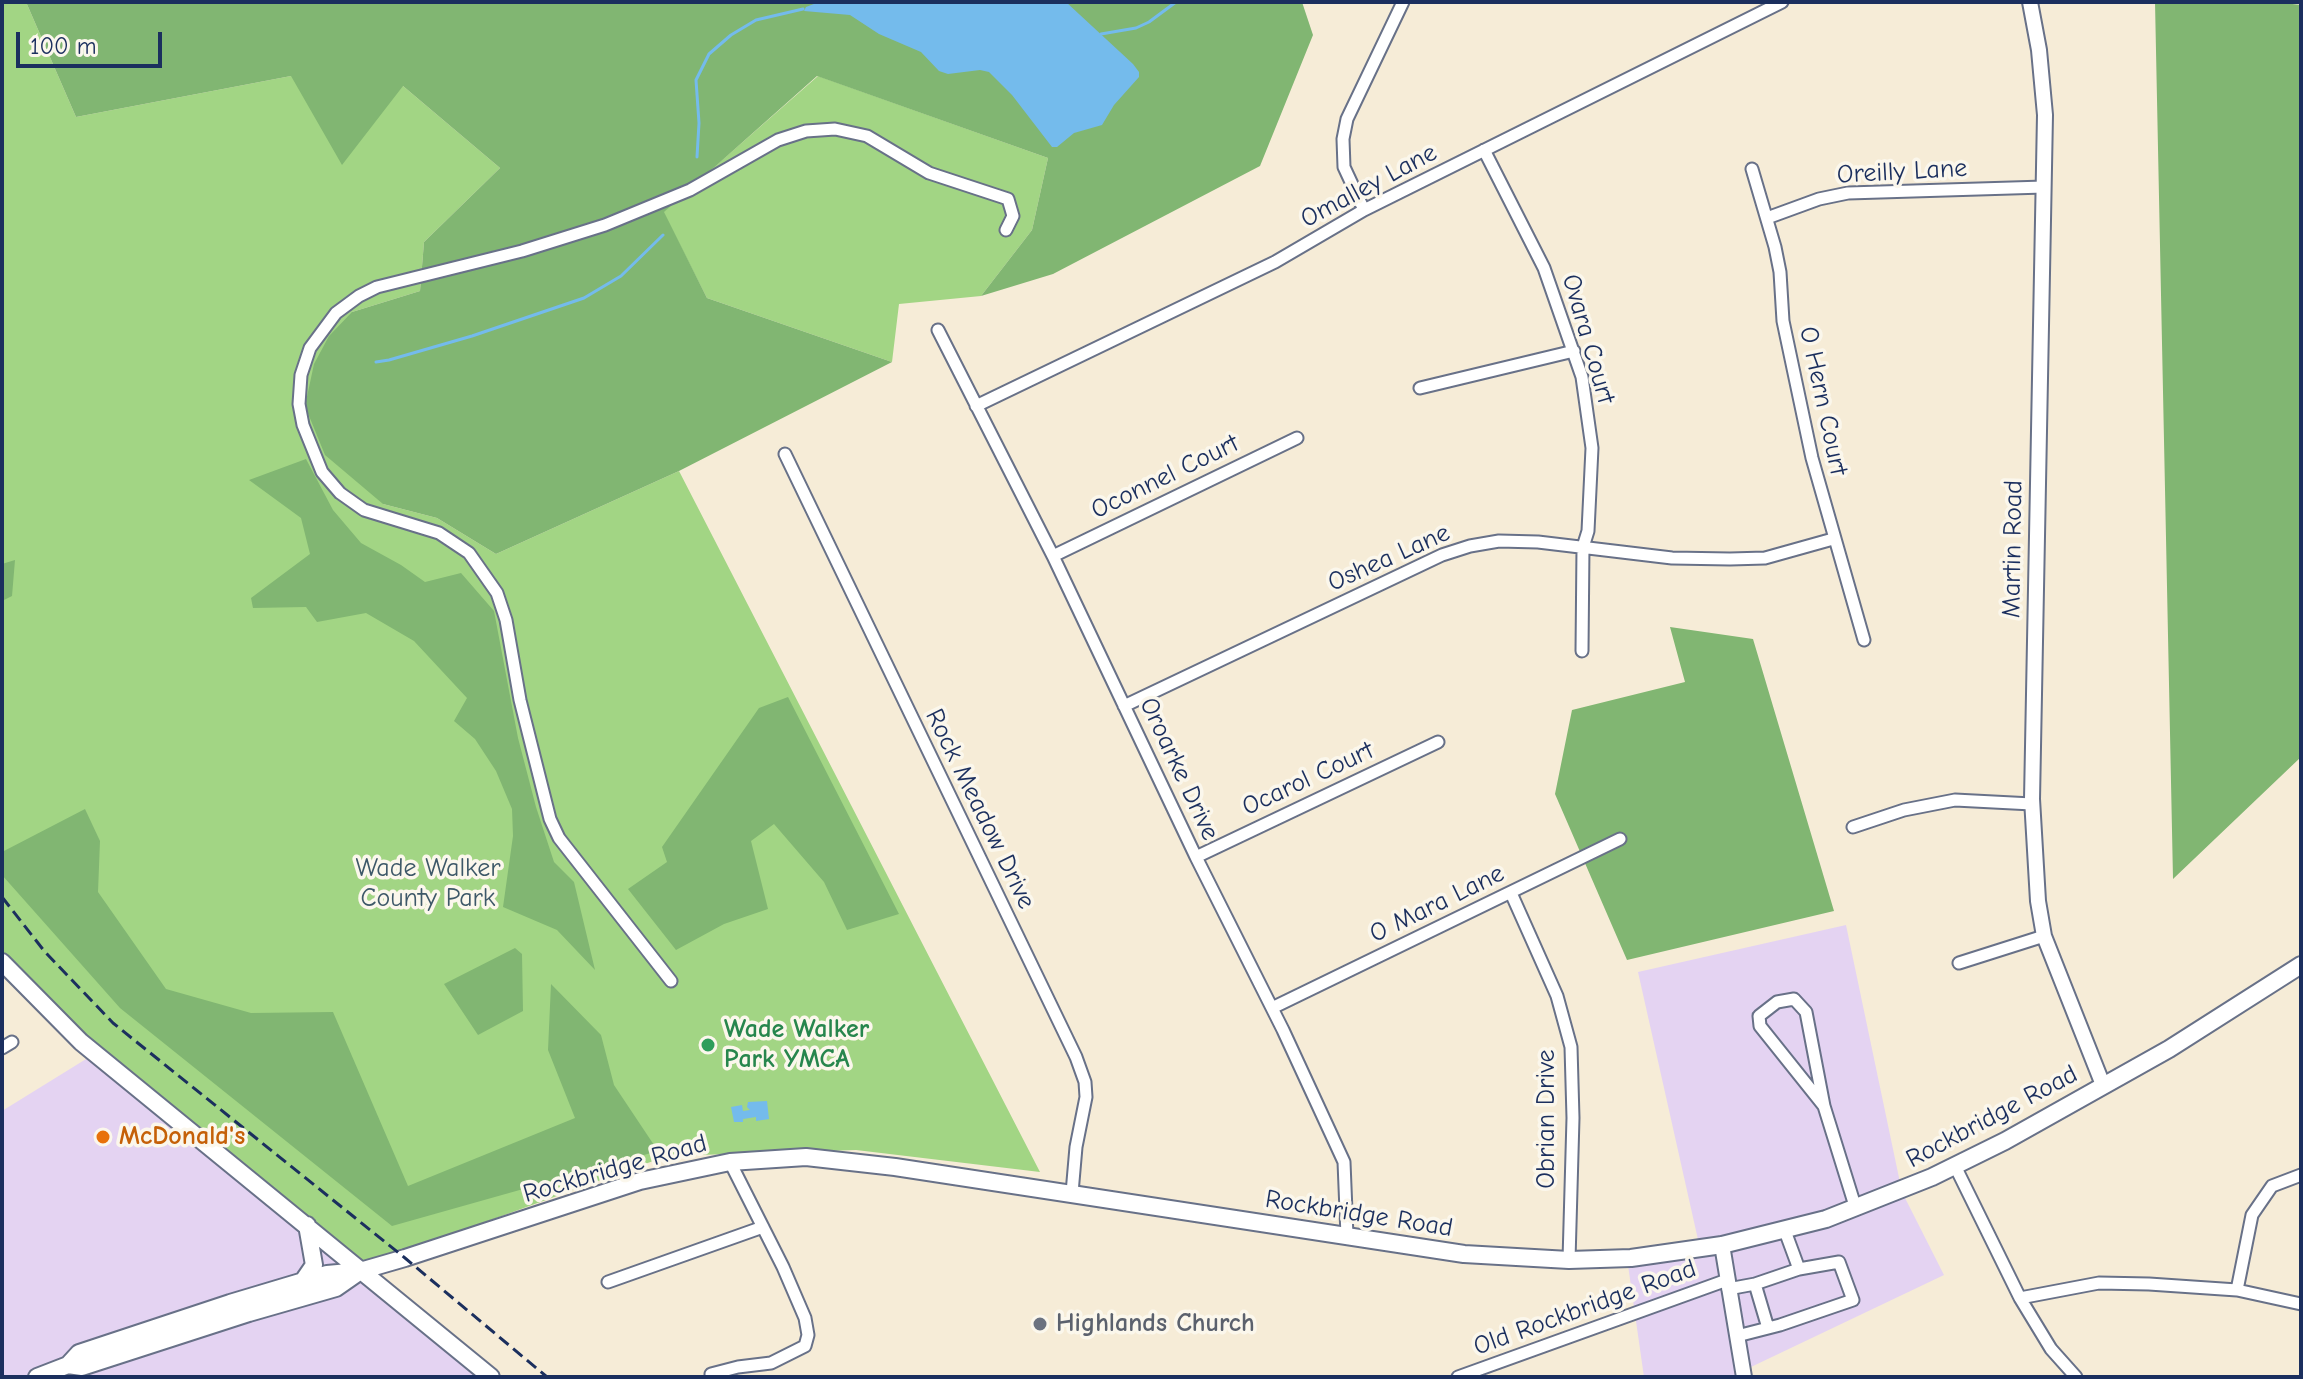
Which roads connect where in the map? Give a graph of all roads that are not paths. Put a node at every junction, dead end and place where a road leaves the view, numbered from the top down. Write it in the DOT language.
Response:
graph roads {
  1 [pos="1403,2"];
  2 [pos="2030,2"];
  3 [pos="1775,4"];
  4 [pos="1484,150"];
  5 [pos="1752,169"];
  6 [pos="2044,187"];
  7 [pos="1364,210"];
  8 [pos="1767,218"];
  9 [pos="1006,230"];
  10 [pos="938,330"];
  11 [pos="1574,351"];
  12 [pos="1420,388"];
  13 [pos="976,406"];
  14 [pos="1297,438"];
  15 [pos="785,454"];
  16 [pos="1833,539"];
  17 [pos="1583,547"];
  18 [pos="1053,556"];
  19 [pos="1864,640"];
  20 [pos="1582,651"];
  21 [pos="1124,706"];
  22 [pos="1438,742"];
  23 [pos="2032,804"];
  24 [pos="1853,827"];
  25 [pos="1620,839"];
  26 [pos="1196,857"];
  27 [pos="1511,893"];
  28 [pos="2044,936"];
  29 [pos="2,962"];
  30 [pos="1959,963"];
  31 [pos="2301,965"];
  32 [pos="671,981"];
  33 [pos="1272,1008"];
  34 [pos="2103,1085"];
  35 [pos="1824,1106"];
  36 [pos="730,1162"];
  37 [pos="1955,1166"];
  38 [pos="2301,1175"];
  39 [pos="1072,1193"];
  40 [pos="1856,1209"];
  41 [pos="307,1225"];
  42 [pos="763,1227"];
  43 [pos="1785,1231"];
  44 [pos="1347,1236"];
  45 [pos="1722,1245"];
  46 [pos="1569,1260"];
  47 [pos="1799,1269"];
  48 [pos="360,1271"];
  49 [pos="303,1281"];
  50 [pos="608,1282"];
  51 [pos="1755,1284"];
  52 [pos="1727,1285"];
  53 [pos="2237,1290"];
  54 [pos="2020,1298"];
  55 [pos="2301,1304"];
  56 [pos="1768,1328"];
  57 [pos="1737,1336"];
  58 [pos="68,1365"];
  59 [pos="711,1374"];
  60 [pos="37,1377"];
  61 [pos="491,1377"];
  62 [pos="1458,1377"];
  63 [pos="1744,1377"];
  64 [pos="2076,1377"];
  1 -- 7 [label="street"];
  2 -- 6 [label="street, Martin Road"];
  3 -- 4 [label="street, Omalley Lane"];
  4 -- 7 [label="street, Omalley Lane"];
  4 -- 11 [label="street, Ovara Court"];
  5 -- 8 [label="street, O Hern Court"];
  6 -- 8 [label="street, Oreilly Lane"];
  6 -- 23 [label="street, Martin Road"];
  7 -- 13 [label="street, Omalley Lane"];
  8 -- 16 [label="street, O Hern Court"];
  9 -- 32 [label="street"];
  10 -- 13 [label="street, Oroarke Drive"];
  11 -- 12 [label="street"];
  11 -- 17 [label="street, Ovara Court"];
  13 -- 18 [label="street, Oroarke Drive"];
  14 -- 18 [label="street, Oconnel Court"];
  15 -- 39 [label="street, Rock Meadow Drive"];
  16 -- 17 [label="street, Oshea Lane"];
  16 -- 19 [label="street, O Hern Court"];
  17 -- 20 [label="street, Ovara Court"];
  17 -- 21 [label="street, Oshea Lane"];
  18 -- 21 [label="street, Oroarke Drive"];
  21 -- 26 [label="street, Oroarke Drive"];
  22 -- 26 [label="street, Ocarol Court"];
  23 -- 24 [label="street"];
  23 -- 28 [label="street, Martin Road"];
  25 -- 27 [label="street, O Mara Lane"];
  26 -- 33 [label="street, Oroarke Drive"];
  27 -- 33 [label="street, O Mara Lane"];
  27 -- 46 [label="street, Obrian Drive"];
  28 -- 30 [label="street"];
  28 -- 34 [label="street, Martin Road"];
  29 -- 41 [label="main road"];
  31 -- 34 [label="main road, Rockbridge Road"];
  33 -- 44 [label="street, Oroarke Drive"];
  34 -- 37 [label="main road, Rockbridge Road"];
  35 -- 35 [label="street"];
  35 -- 40 [label="street"];
  36 -- 39 [label="main road, Rockbridge Road"];
  36 -- 42 [label="street"];
  36 -- 48 [label="main road, Rockbridge Road"];
  37 -- 40 [label="main road, Rockbridge Road"];
  37 -- 54 [label="street"];
  38 -- 53 [label="street"];
  39 -- 44 [label="main road, Rockbridge Road"];
  40 -- 43 [label="main road, Rockbridge Road"];
  41 -- 48 [label="main road"];
  41 -- 49 [label="main road"];
  42 -- 50 [label="street"];
  42 -- 59 [label="street"];
  43 -- 45 [label="main road, Rockbridge Road"];
  43 -- 47 [label="street"];
  44 -- 46 [label="main road, Rockbridge Road"];
  45 -- 46 [label="main road, Rockbridge Road"];
  45 -- 52 [label="street"];
  47 -- 51 [label="street, Old Rockbridge Road"];
  47 -- 56 [label="street, Old Rockbridge Road"];
  48 -- 49 [label="main road, Rockbridge Road"];
  48 -- 58 [label="main road, Rockbridge Road"];
  48 -- 61 [label="main road"];
  49 -- 58 [label="main road, Rockbridge Road"];
  51 -- 52 [label="street, Old Rockbridge Road"];
  51 -- 56 [label="street"];
  52 -- 57 [label="street"];
  52 -- 62 [label="street, Old Rockbridge Road"];
  53 -- 54 [label="street"];
  53 -- 55 [label="street"];
  54 -- 64 [label="street"];
  56 -- 57 [label="street"];
  57 -- 63 [label="street"];
  58 -- 60 [label="main road, Rockbridge Road"];
}
